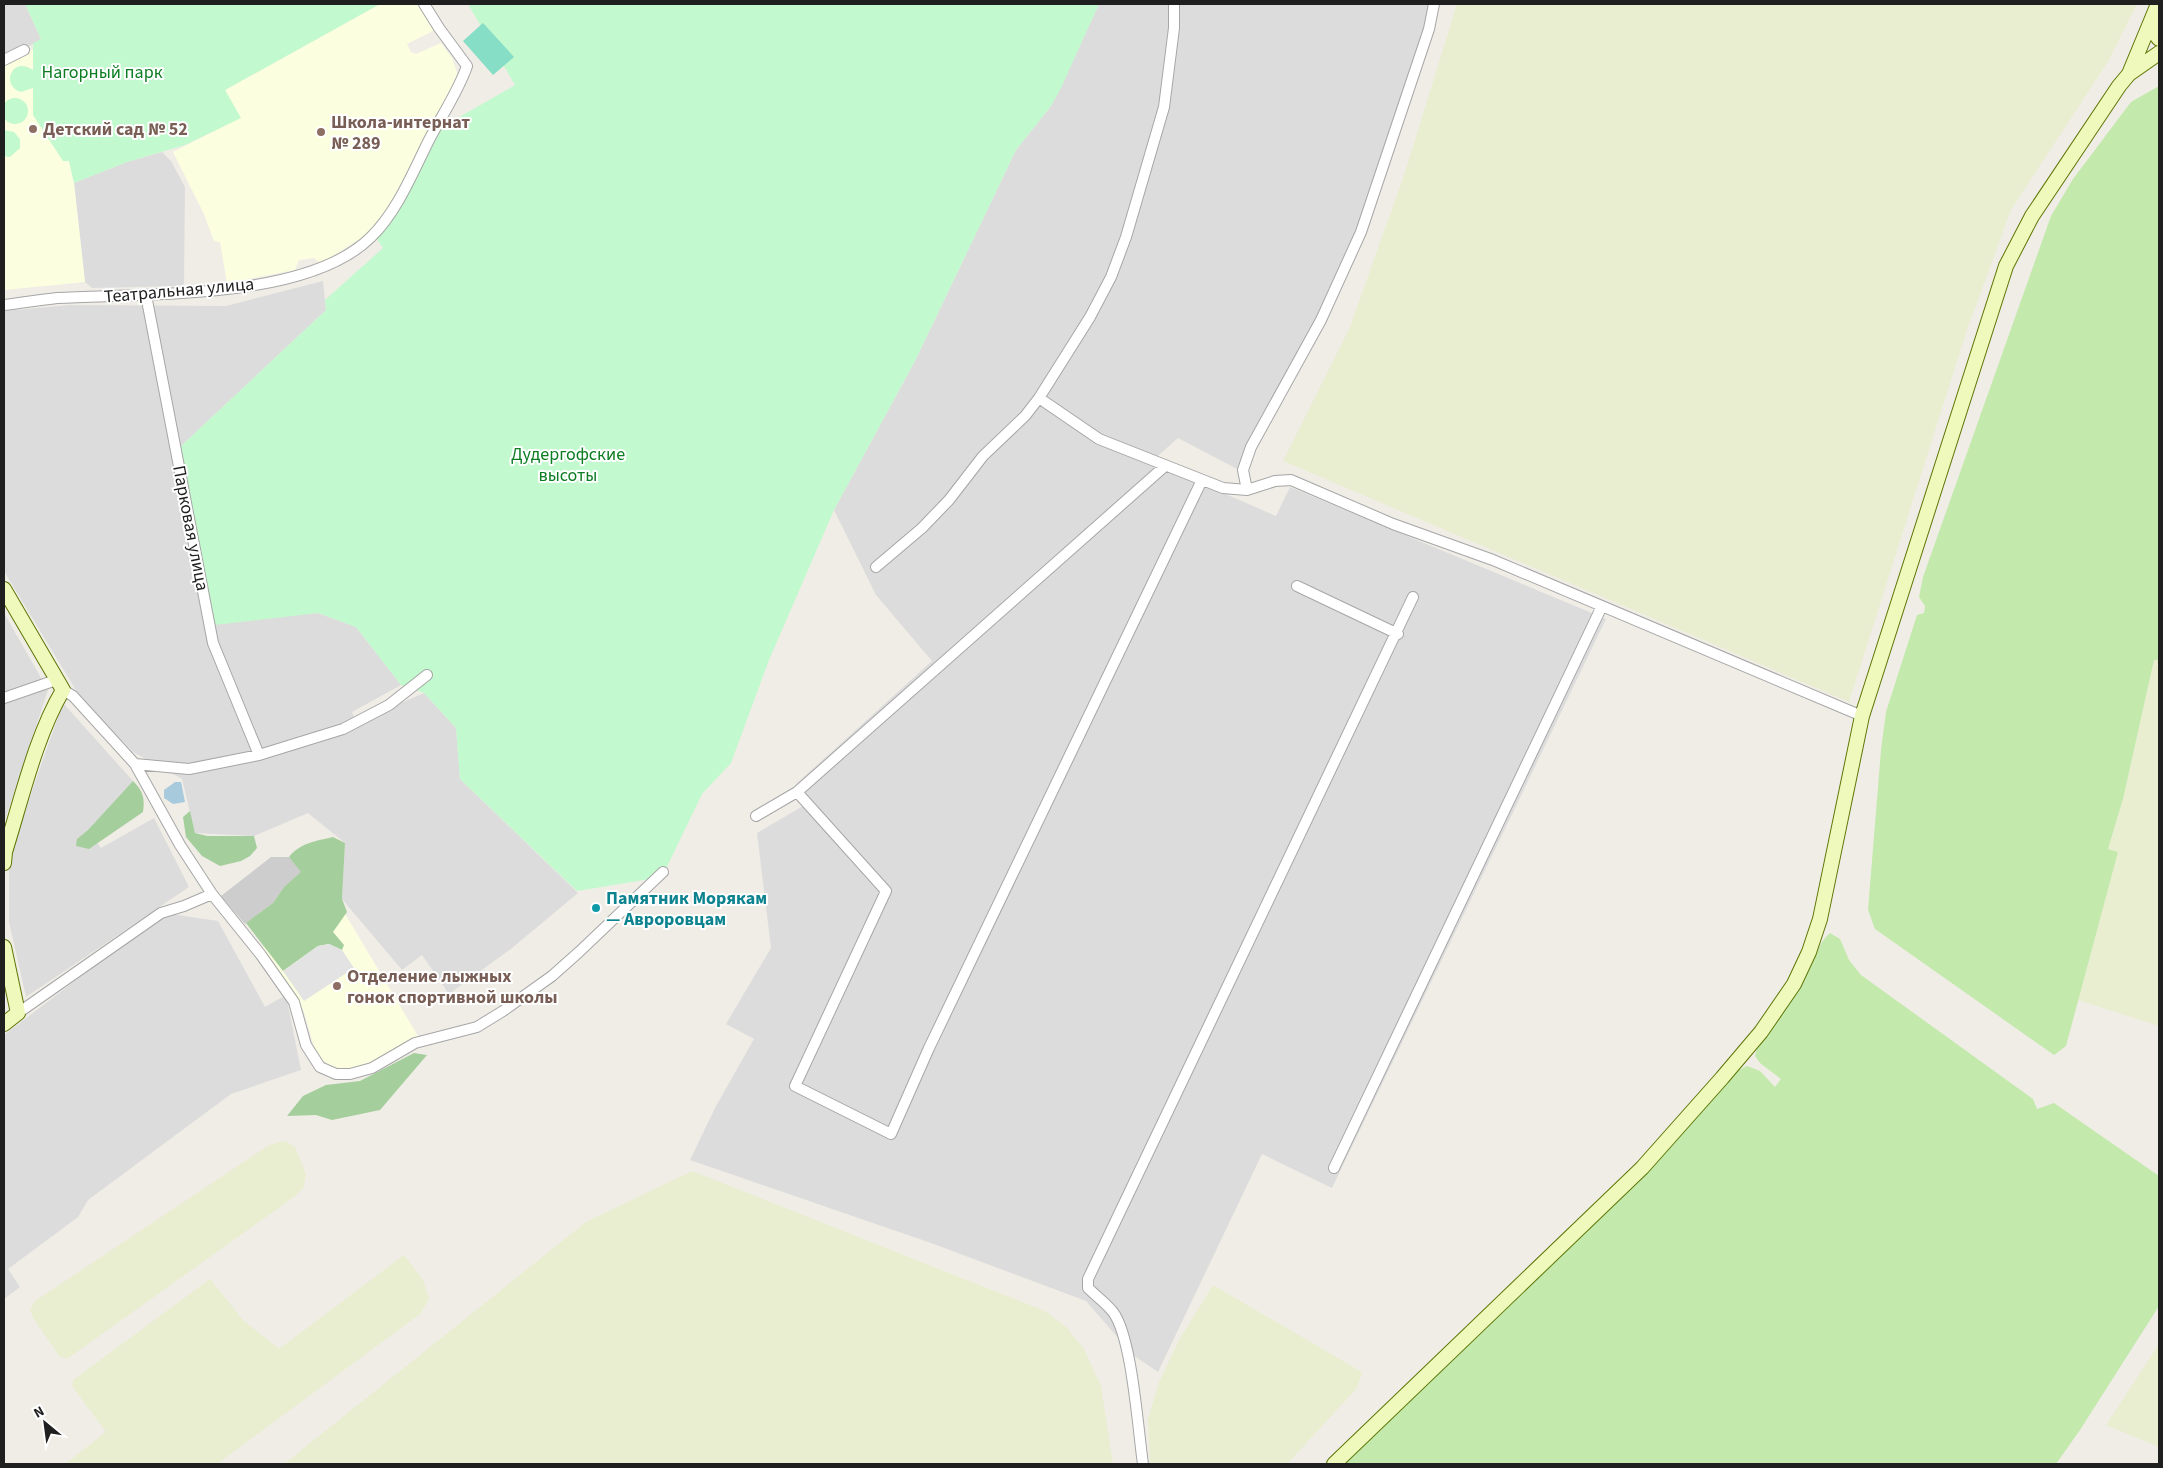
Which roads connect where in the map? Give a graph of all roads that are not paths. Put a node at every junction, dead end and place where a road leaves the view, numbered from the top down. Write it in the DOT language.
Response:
graph roads {
  1 [pos="424,4"];
  2 [pos="1174,4"];
  3 [pos="1434,4"];
  4 [pos="2158,4"];
  5 [pos="2151,21"];
  6 [pos="2159,38"];
  7 [pos="24,50"];
  8 [pos="2159,53"];
  9 [pos="4,60"];
  10 [pos="2128,74"];
  11 [pos="146,295"];
  12 [pos="4,305"];
  13 [pos="1040,398"];
  14 [pos="1164,466"];
  15 [pos="1202,480"];
  16 [pos="1247,490"];
  17 [pos="876,567"];
  18 [pos="1297,586"];
  19 [pos="4,589"];
  20 [pos="1413,597"];
  21 [pos="1602,606"];
  22 [pos="1398,634"];
  23 [pos="427,675"];
  24 [pos="60,685"];
  25 [pos="4,698"];
  26 [pos="1862,716"];
  27 [pos="259,755"];
  28 [pos="135,764"];
  29 [pos="797,792"];
  30 [pos="756,816"];
  31 [pos="8,832"];
  32 [pos="4,863"];
  33 [pos="663,872"];
  34 [pos="212,894"];
  35 [pos="4,947"];
  36 [pos="18,1013"];
  37 [pos="4,1024"];
  38 [pos="1334,1168"];
  39 [pos="1143,1464"];
  40 [pos="1334,1464"];
  1 -- 11 [label="street, Театральная улица"];
  2 -- 13 [label="street"];
  3 -- 16 [label="street"];
  4 -- 5 [label="street"];
  5 -- 6 [label="street"];
  5 -- 10 [label="street"];
  7 -- 9 [label="street"];
  8 -- 10 [label="street"];
  10 -- 26 [label="street"];
  11 -- 12 [label="street, Театральная улица"];
  11 -- 27 [label="street, Парковая улица"];
  13 -- 14 [label="street"];
  13 -- 17 [label="street"];
  14 -- 15 [label="street"];
  14 -- 29 [label="street"];
  15 -- 16 [label="street"];
  15 -- 29 [label="street"];
  16 -- 21 [label="street"];
  18 -- 22 [label="street"];
  19 -- 24 [label="street"];
  20 -- 22 [label="street"];
  21 -- 26 [label="street"];
  21 -- 38 [label="street"];
  22 -- 39 [label="street"];
  23 -- 27 [label="street"];
  24 -- 25 [label="street"];
  24 -- 28 [label="street"];
  24 -- 31 [label="street"];
  26 -- 40 [label="street"];
  27 -- 28 [label="street"];
  28 -- 34 [label="street"];
  29 -- 30 [label="street"];
  31 -- 32 [label="street"];
  33 -- 34 [label="street"];
  34 -- 36 [label="street"];
  35 -- 36 [label="street"];
  36 -- 37 [label="street"];
}
